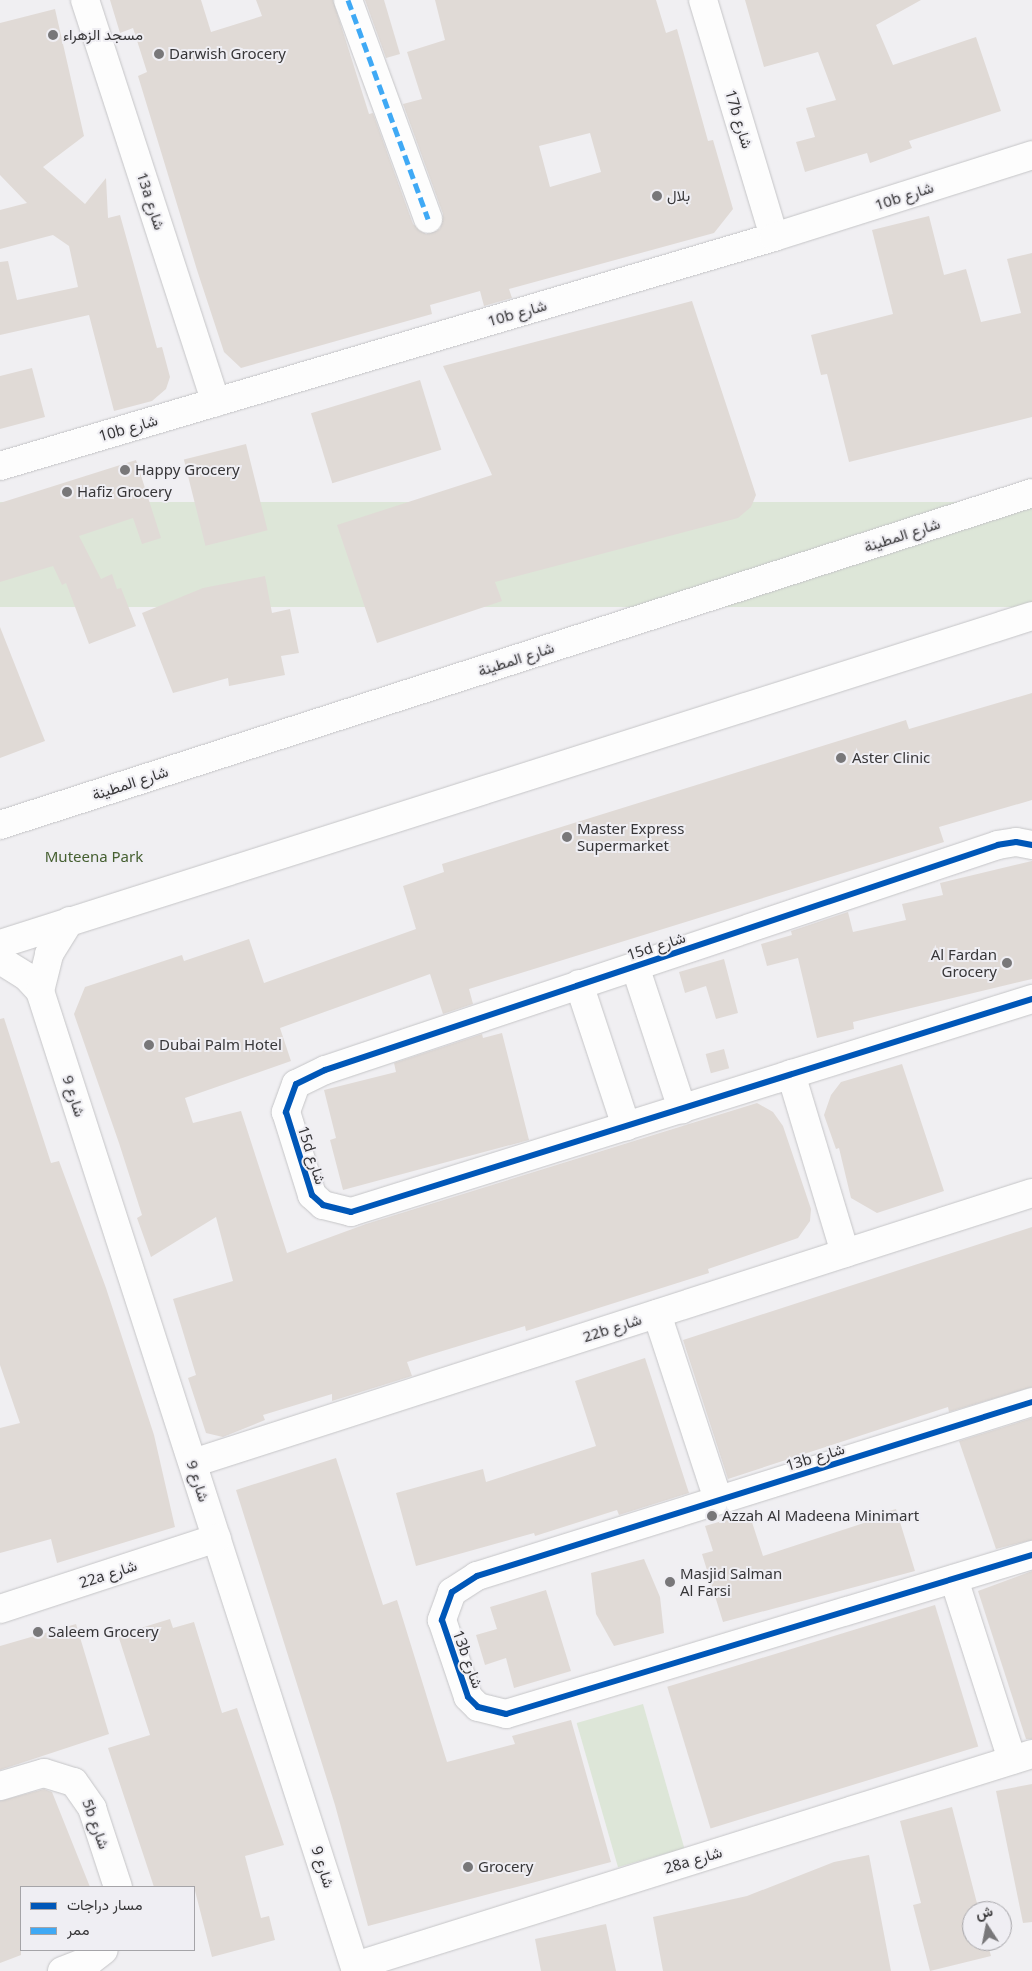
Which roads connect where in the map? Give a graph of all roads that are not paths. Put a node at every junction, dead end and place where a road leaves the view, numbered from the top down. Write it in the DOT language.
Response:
graph roads {
  1 [pos="85,0"];
  2 [pos="348,0"];
  3 [pos="703,0"];
  4 [pos="1032,155"];
  5 [pos="428,219"];
  6 [pos="774,237"];
  7 [pos="216,402"];
  8 [pos="0,466"];
  9 [pos="1032,493"];
  10 [pos="1032,616"];
  11 [pos="6,820"];
  12 [pos="1032,845"];
  13 [pos="70,922"];
  14 [pos="0,944"];
  15 [pos="0,960"];
  16 [pos="635,966"];
  17 [pos="579,984"];
  18 [pos="40,991"];
  19 [pos="1032,999"];
  20 [pos="791,1074"];
  21 [pos="682,1109"];
  22 [pos="626,1126"];
  23 [pos="1032,1192"];
  24 [pos="845,1253"];
  25 [pos="656,1314"];
  26 [pos="1032,1402"];
  27 [pos="193,1464"];
  28 [pos="718,1500"];
  29 [pos="217,1538"];
  30 [pos="1032,1555"];
  31 [pos="954,1579"];
  32 [pos="0,1609"];
  33 [pos="1022,1757"];
  34 [pos="0,1786"];
  35 [pos="118,1886"];
  36 [pos="103,1951"];
  37 [pos="356,1969"];
  38 [pos="62,1971"];
  1 -- 7 [label="street, 13a شارع"];
  2 -- 5 [label="street"];
  3 -- 6 [label="street, 17b شارع"];
  4 -- 6 [label="street, 10b شارع"];
  6 -- 7 [label="street, 10b شارع"];
  7 -- 8 [label="street, 10b شارع"];
  9 -- 11 [label="street, شارع المطينة"];
  10 -- 13 [label="street"];
  12 -- 16 [label="street, 15d شارع"];
  13 -- 14 [label="street"];
  13 -- 18 [label="street"];
  15 -- 18 [label="street, شارع 9"];
  16 -- 17 [label="street, 15d شارع"];
  16 -- 21 [label="street"];
  17 -- 22 [label="street"];
  17 -- 22 [label="street, 15d شارع"];
  18 -- 27 [label="street, شارع 9"];
  19 -- 20 [label="street, 15d شارع"];
  20 -- 21 [label="street, 15d شارع"];
  20 -- 24 [label="street"];
  21 -- 22 [label="street, 15d شارع"];
  23 -- 24 [label="street, 22b شارع"];
  24 -- 25 [label="street, 22b شارع"];
  25 -- 27 [label="street, 22b شارع"];
  25 -- 28 [label="street"];
  26 -- 28 [label="street, 13b شارع"];
  27 -- 29 [label="street, شارع 9"];
  28 -- 31 [label="street, 13b شارع"];
  29 -- 32 [label="street, 22a شارع"];
  29 -- 37 [label="street, شارع 9"];
  30 -- 31 [label="street, 13b شارع"];
  31 -- 33 [label="street"];
  33 -- 37 [label="street, 28a شارع"];
  34 -- 35 [label="street, 5b شارع"];
  36 -- 38 [label="street"];
}
